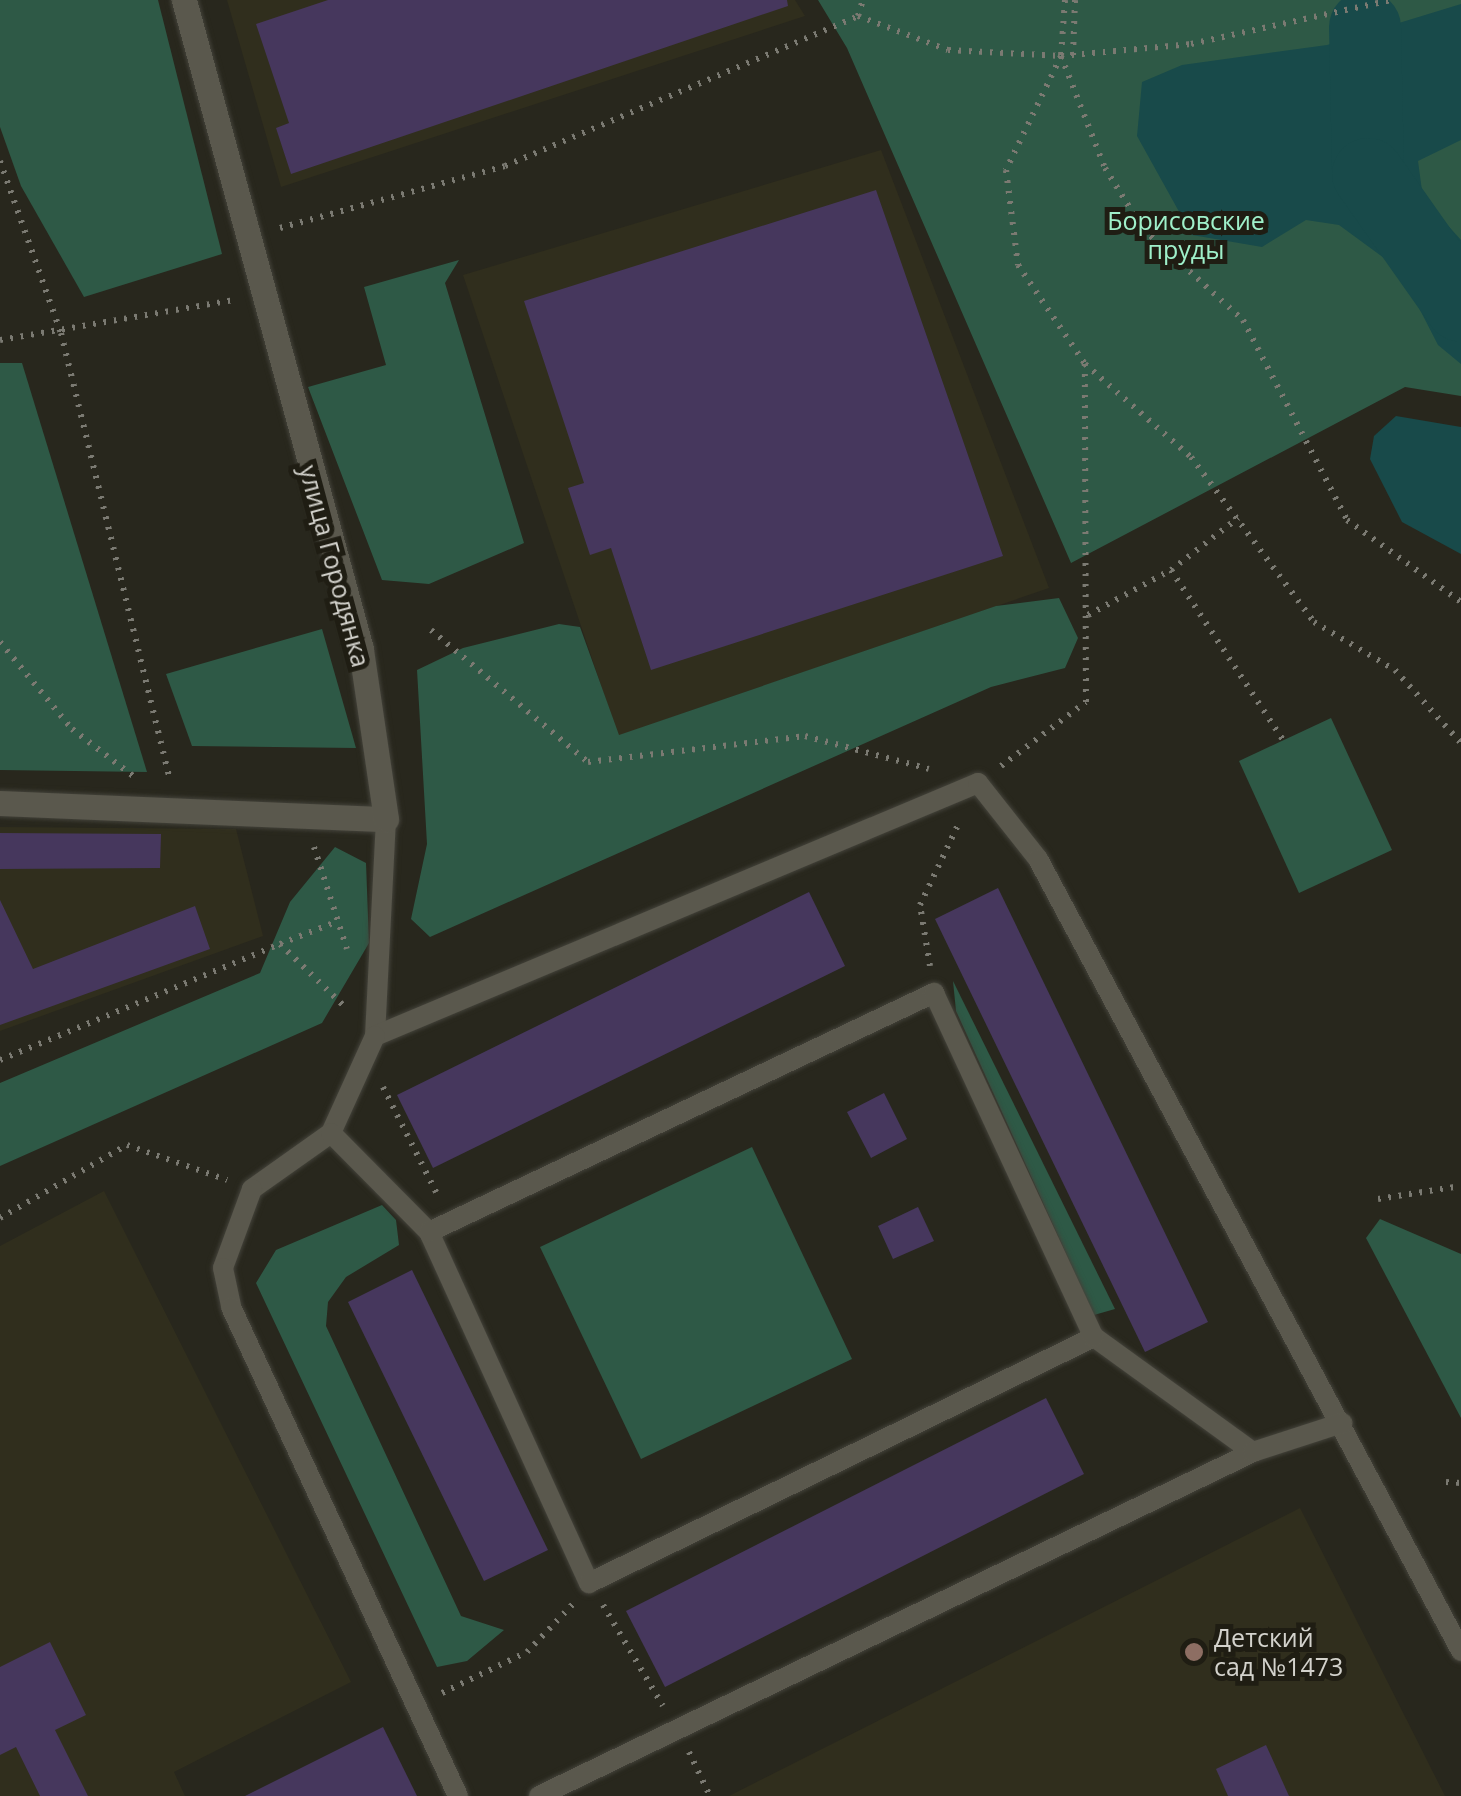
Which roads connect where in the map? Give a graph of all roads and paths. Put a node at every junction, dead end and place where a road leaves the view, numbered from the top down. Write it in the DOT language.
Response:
graph roads {
  1 [pos="184,0"];
  2 [pos="863,0"];
  3 [pos="1066,0"];
  4 [pos="1075,0"];
  5 [pos="1391,0"];
  6 [pos="858,16"];
  7 [pos="1061,56"];
  8 [pos="1074,56"];
  9 [pos="0,161"];
  10 [pos="245,238"];
  11 [pos="260,294"];
  12 [pos="60,333"];
  13 [pos="0,340"];
  14 [pos="1085,364"];
  15 [pos="1238,518"];
  16 [pos="1171,570"];
  17 [pos="1461,602"];
  18 [pos="1088,615"];
  19 [pos="431,630"];
  20 [pos="0,642"];
  21 [pos="1283,740"];
  22 [pos="1461,743"];
  23 [pos="978,783"];
  24 [pos="0,803"];
  25 [pos="178,811"];
  26 [pos="304,816"];
  27 [pos="386,819"];
  28 [pos="338,921"];
  29 [pos="280,944"];
  30 [pos="354,970"];
  31 [pos="934,993"];
  32 [pos="371,1045"];
  33 [pos="0,1060"];
  34 [pos="332,1132"];
  35 [pos="1461,1186"];
  36 [pos="252,1188"];
  37 [pos="1378,1199"];
  38 [pos="0,1218"];
  39 [pos="451,1222"];
  40 [pos="429,1232"];
  41 [pos="1094,1336"];
  42 [pos="1342,1424"];
  43 [pos="1253,1452"];
  44 [pos="1446,1482"];
  45 [pos="1461,1483"];
  46 [pos="589,1582"];
  47 [pos="1461,1651"];
  48 [pos="414,1706"];
  49 [pos="677,1729"];
  50 [pos="458,1796"];
  51 [pos="539,1796"];
  52 [pos="710,1796"];
  1 -- 10 [label="street, улица Городянка"];
  2 -- 6 [label="path"];
  3 -- 7 [label="path"];
  4 -- 8 [label="path"];
  5 -- 8 [label="path"];
  6 -- 7 [label="path"];
  6 -- 10 [label="path"];
  7 -- 8 [label="path"];
  7 -- 14 [label="path"];
  7 -- 17 [label="path"];
  9 -- 12 [label="path"];
  10 -- 11 [label="street, улица Городянка"];
  11 -- 12 [label="path"];
  11 -- 27 [label="street, улица Городянка"];
  12 -- 13 [label="path"];
  12 -- 25 [label="path"];
  14 -- 15 [label="path"];
  14 -- 18 [label="path"];
  15 -- 16 [label="path"];
  15 -- 22 [label="path"];
  16 -- 18 [label="path"];
  16 -- 21 [label="path"];
  18 -- 23 [label="path"];
  19 -- 23 [label="path"];
  20 -- 25 [label="path"];
  23 -- 31 [label="path"];
  23 -- 32 [label="lane"];
  23 -- 42 [label="lane"];
  24 -- 25 [label="street"];
  25 -- 26 [label="street"];
  26 -- 27 [label="street"];
  26 -- 28 [label="path"];
  27 -- 32 [label="lane"];
  28 -- 29 [label="path"];
  28 -- 30 [label="path"];
  29 -- 32 [label="path"];
  29 -- 33 [label="path"];
  31 -- 39 [label="lane"];
  31 -- 41 [label="lane"];
  32 -- 34 [label="lane"];
  32 -- 39 [label="path"];
  34 -- 36 [label="lane"];
  34 -- 40 [label="lane"];
  35 -- 37 [label="path"];
  36 -- 38 [label="path"];
  36 -- 48 [label="lane"];
  39 -- 40 [label="lane"];
  40 -- 46 [label="lane"];
  41 -- 43 [label="lane"];
  41 -- 46 [label="lane"];
  42 -- 43 [label="lane"];
  42 -- 47 [label="lane"];
  43 -- 49 [label="lane"];
  44 -- 45 [label="path"];
  46 -- 48 [label="path"];
  46 -- 49 [label="path"];
  48 -- 50 [label="lane"];
  49 -- 51 [label="lane"];
  49 -- 52 [label="path"];
}
